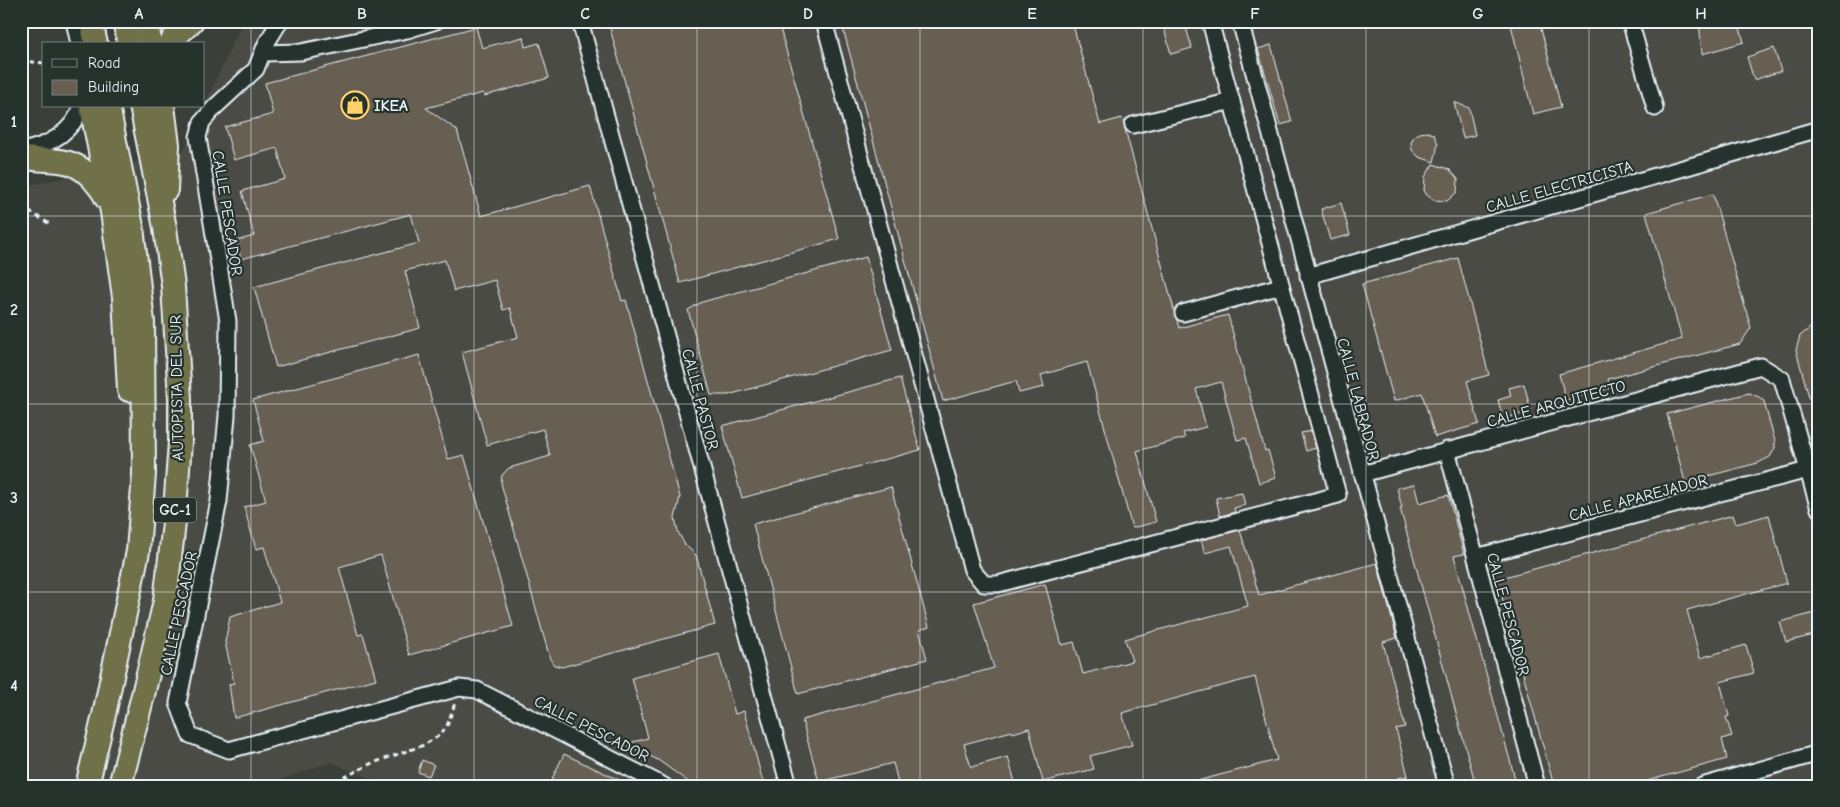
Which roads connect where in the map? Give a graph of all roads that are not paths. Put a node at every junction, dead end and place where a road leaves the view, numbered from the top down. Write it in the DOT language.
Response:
graph roads {
  1 [pos="74,21"];
  2 [pos="91,21"];
  3 [pos="124,21"];
  4 [pos="146,21"];
  5 [pos="158,21"];
  6 [pos="192,21"];
  7 [pos="280,21"];
  8 [pos="436,21"];
  9 [pos="580,21"];
  10 [pos="824,21"];
  11 [pos="1210,21"];
  12 [pos="1630,21"];
  13 [pos="1243,24"];
  14 [pos="79,42"];
  15 [pos="96,42"];
  16 [pos="129,42"];
  17 [pos="151,42"];
  18 [pos="161,42"];
  19 [pos="171,42"];
  20 [pos="263,53"];
  21 [pos="1232,102"];
  22 [pos="81,108"];
  23 [pos="92,108"];
  24 [pos="108,108"];
  25 [pos="141,108"];
  26 [pos="163,108"];
  27 [pos="1655,108"];
  28 [pos="1133,125"];
  29 [pos="1819,129"];
  30 [pos="21,152"];
  31 [pos="21,157"];
  32 [pos="112,212"];
  33 [pos="165,228"];
  34 [pos="1308,276"];
  35 [pos="1281,286"];
  36 [pos="1183,313"];
  37 [pos="1447,450"];
  38 [pos="1808,470"];
  39 [pos="1362,474"];
  40 [pos="1819,509"];
  41 [pos="138,551"];
  42 [pos="1476,558"];
  43 [pos="1819,753"];
  44 [pos="87,786"];
  45 [pos="120,786"];
  46 [pos="664,786"];
  47 [pos="789,786"];
  48 [pos="1447,786"];
  49 [pos="1537,786"];
  50 [pos="1702,786"];
  1 -- 14 [label="street"];
  2 -- 15 [label="highway"];
  3 -- 16 [label="highway"];
  4 -- 17 [label="highway"];
  5 -- 18 [label="street"];
  6 -- 19 [label="highway"];
  7 -- 20 [label="street, CALLE PESCADOR"];
  8 -- 20 [label="street"];
  9 -- 47 [label="street, CALLE PASTOR"];
  10 -- 35 [label="street"];
  11 -- 21 [label="street"];
  12 -- 27 [label="street"];
  13 -- 34 [label="street, CALLE LABRADOR"];
  20 -- 46 [label="street, CALLE PESCADOR"];
  21 -- 28 [label="street"];
  21 -- 35 [label="street"];
  22 -- 30 [label="street"];
  23 -- 32 [label="highway"];
  24 -- 41 [label="highway, AUTOPISTA DEL SUR / GC-1"];
  25 -- 33 [label="highway, AUTOPISTA DEL SUR / GC-1"];
  26 -- 33 [label="highway"];
  29 -- 34 [label="street, CALLE ELECTRICISTA"];
  31 -- 32 [label="highway"];
  32 -- 41 [label="highway"];
  33 -- 45 [label="highway, AUTOPISTA DEL SUR / GC-1"];
  34 -- 39 [label="street, CALLE LABRADOR"];
  35 -- 36 [label="street"];
  37 -- 38 [label="street, CALLE ARQUITECTO"];
  37 -- 39 [label="street, CALLE ARQUITECTO"];
  37 -- 42 [label="street, CALLE PESCADOR"];
  38 -- 40 [label="street"];
  38 -- 42 [label="street, CALLE APAREJADOR"];
  39 -- 48 [label="street, CALLE LABRADOR"];
  41 -- 44 [label="highway, AUTOPISTA DEL SUR / GC-1"];
  42 -- 49 [label="street, CALLE PESCADOR"];
  43 -- 50 [label="street"];
}
